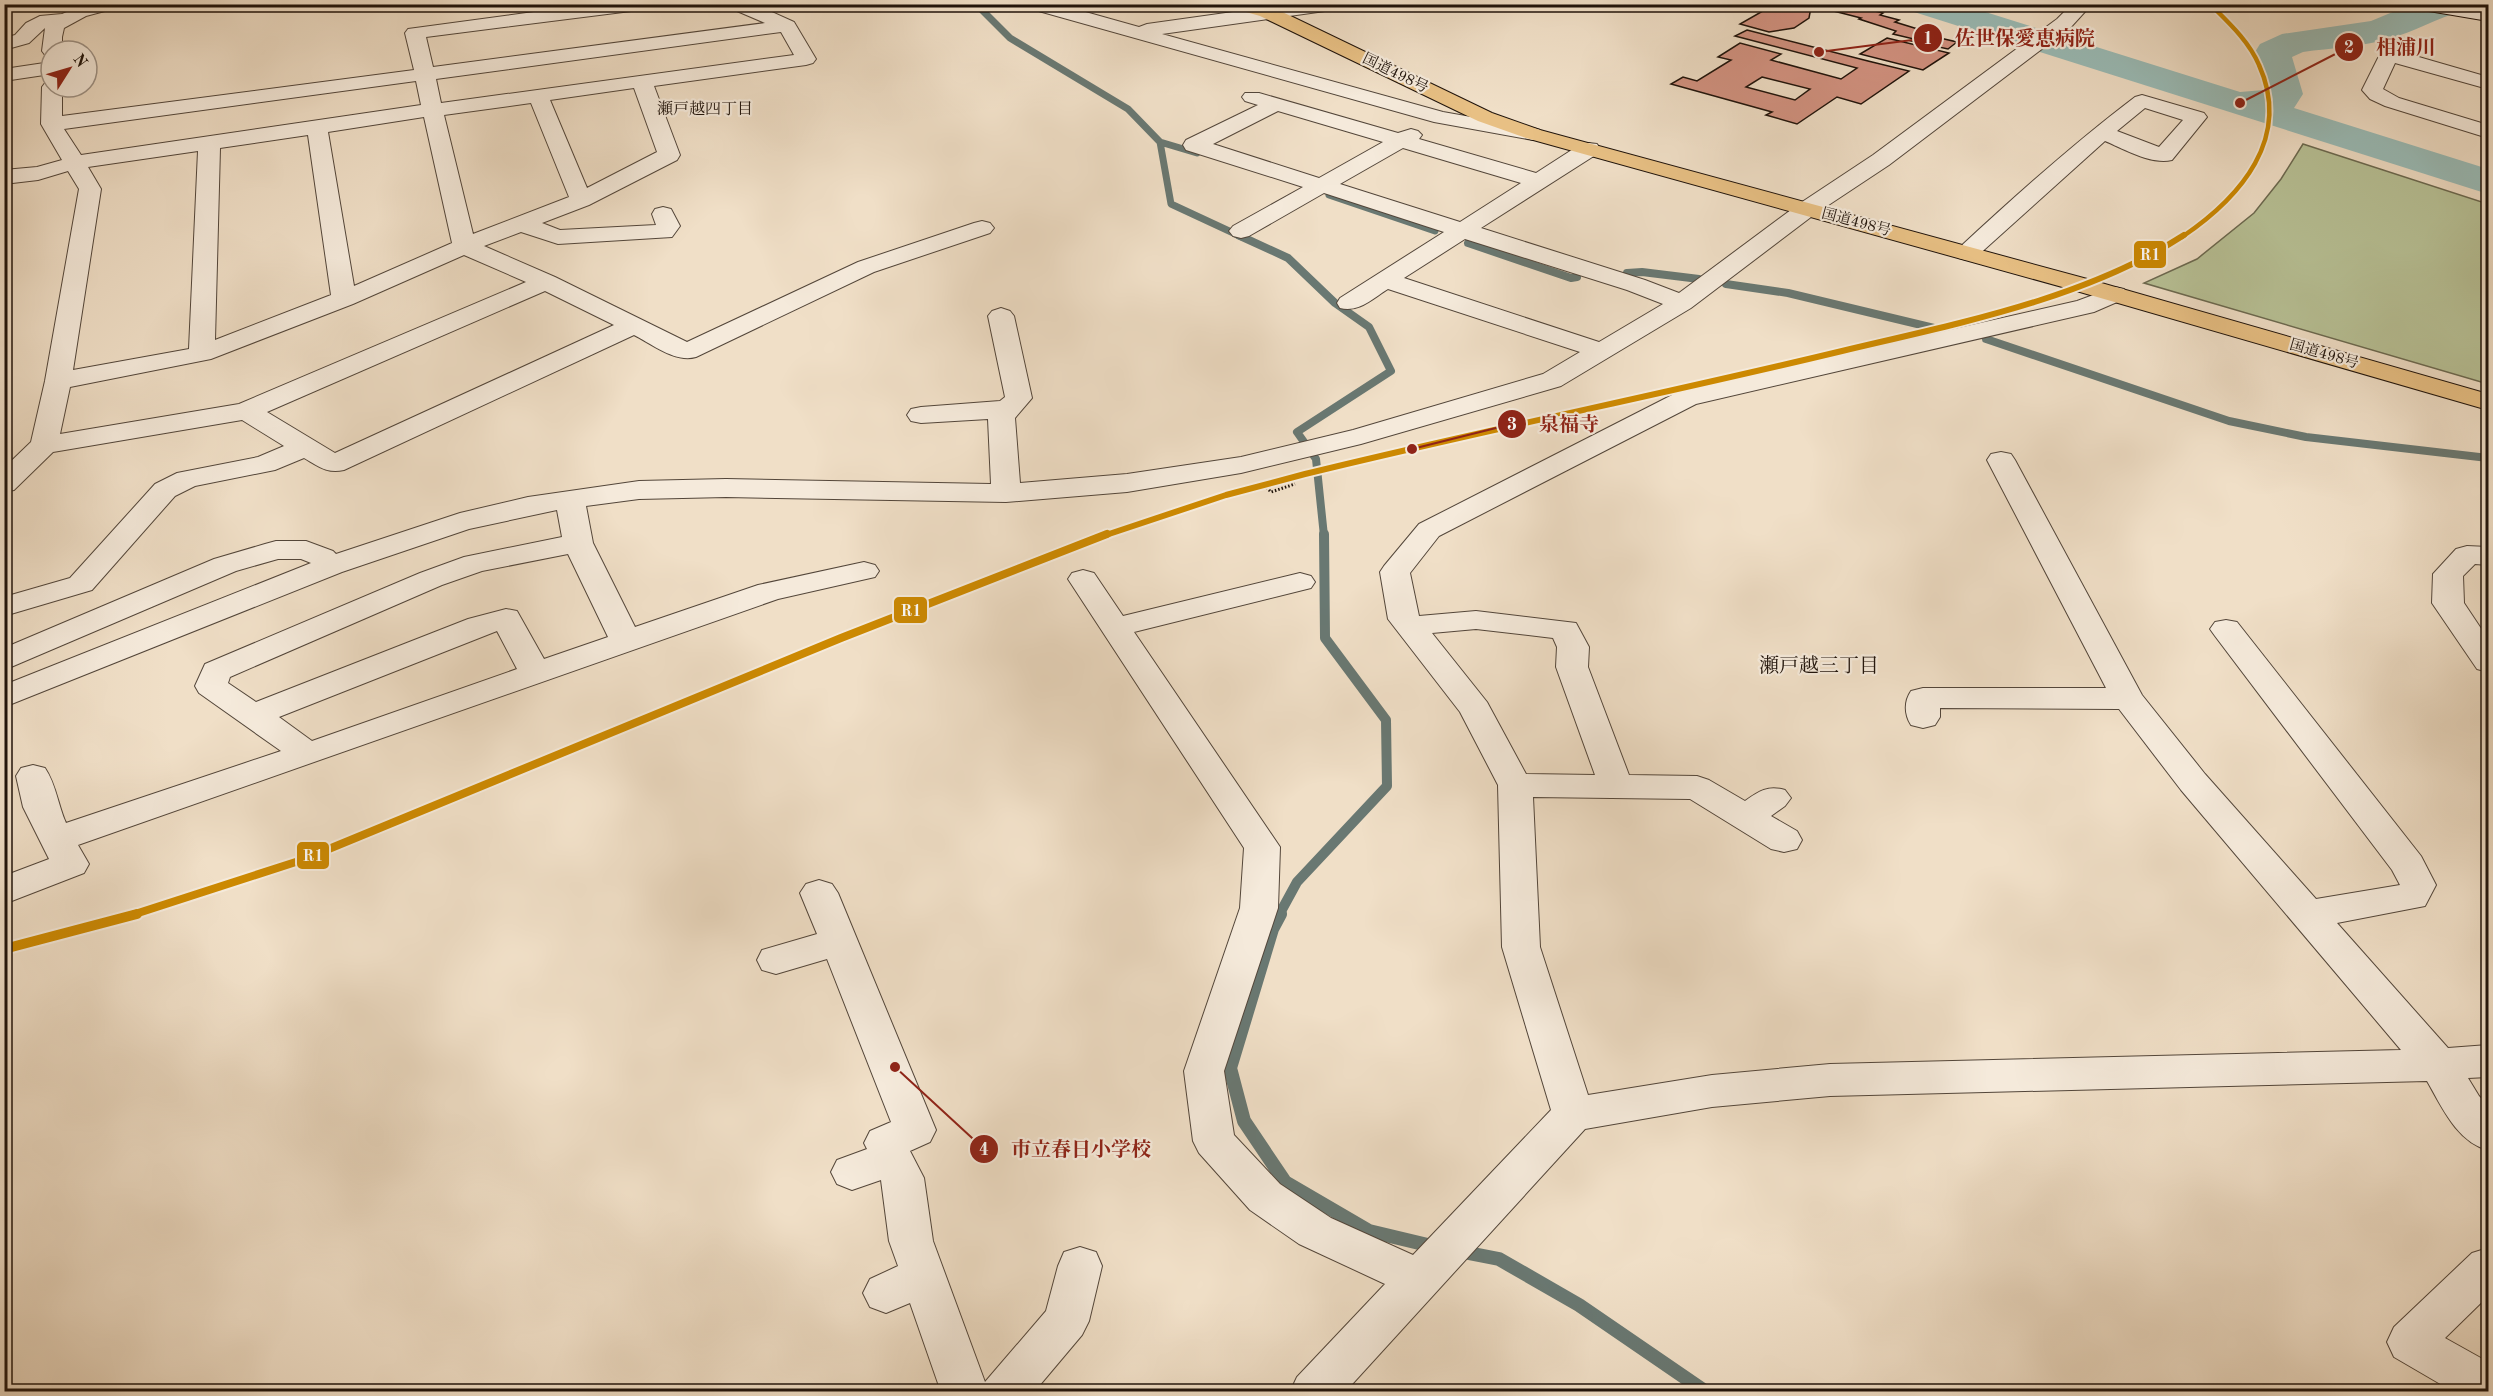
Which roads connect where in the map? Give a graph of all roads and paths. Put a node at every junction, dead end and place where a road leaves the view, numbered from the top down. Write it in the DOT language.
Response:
graph roads {
  1 [pos="109,4"];
  2 [pos="639,4"];
  3 [pos="737,4"];
  4 [pos="1035,4"];
  5 [pos="1239,4"];
  6 [pos="1332,4"];
  7 [pos="2084,4"];
  8 [pos="2423,4"];
  9 [pos="2465,8"];
  10 [pos="1267,12"];
  11 [pos="2488,16"];
  12 [pos="68,19"];
  13 [pos="787,26"];
  14 [pos="1133,32"];
  15 [pos="52,39"];
  16 [pos="4,44"];
  17 [pos="2432,48"];
  18 [pos="2405,59"];
  19 [pos="39,70"];
  20 [pos="4,75"];
  21 [pos="424,76"];
  22 [pos="642,82"];
  23 [pos="2488,83"];
  24 [pos="539,97"];
  25 [pos="1251,97"];
  26 [pos="52,99"];
  27 [pos="1274,105"];
  28 [pos="432,110"];
  29 [pos="1441,118"];
  30 [pos="51,124"];
  31 [pos="2485,125"];
  32 [pos="317,127"];
  33 [pos="2101,132"];
  34 [pos="1533,134"];
  35 [pos="1400,141"];
  36 [pos="209,143"];
  37 [pos="1588,149"];
  38 [pos="74,163"];
  39 [pos="4,177"];
  40 [pos="1538,182"];
  41 [pos="1322,185"];
  42 [pos="581,200"];
  43 [pos="1807,209"];
  44 [pos="663,214"];
  45 [pos="521,224"];
  46 [pos="982,228"];
  47 [pos="1241,231"];
  48 [pos="1460,231"];
  49 [pos="464,246"];
  50 [pos="1967,253"];
  51 [pos="1385,280"];
  52 [pos="546,282"];
  53 [pos="2115,294"];
  54 [pos="344,299"];
  55 [pos="1349,303"];
  56 [pos="1682,303"];
  57 [pos="1001,316"];
  58 [pos="633,326"];
  59 [pos="1602,351"];
  60 [pos="201,354"];
  61 [pos="58,381"];
  62 [pos="2488,402"];
  63 [pos="1008,409"];
  64 [pos="246,411"];
  65 [pos="921,415"];
  66 [pos="44,445"];
  67 [pos="305,447"];
  68 [pos="2001,460"];
  69 [pos="4,484"];
  70 [pos="1006,494"];
  71 [pos="570,501"];
  72 [pos="578,543"];
  73 [pos="2488,556"];
  74 [pos="331,566"];
  75 [pos="864,571"];
  76 [pos="1083,579"];
  77 [pos="1300,582"];
  78 [pos="4,608"];
  79 [pos="1410,626"];
  80 [pos="1115,627"];
  81 [pos="2226,629"];
  82 [pos="626,641"];
  83 [pos="4,660"];
  84 [pos="2488,662"];
  85 [pos="535,674"];
  86 [pos="4,697"];
  87 [pos="1922,697"];
  88 [pos="2128,699"];
  89 [pos="254,715"];
  90 [pos="308,753"];
  91 [pos="33,776"];
  92 [pos="1515,785"];
  93 [pos="1616,786"];
  94 [pos="56,840"];
  95 [pos="1784,840"];
  96 [pos="4,891"];
  97 [pos="819,893"];
  98 [pos="2307,914"];
  99 [pos="840,942"];
  100 [pos="776,960"];
  101 [pos="2488,1061"];
  102 [pos="2438,1065"];
  103 [pos="1573,1114"];
  104 [pos="2488,1133"];
  105 [pos="892,1158"];
  106 [pos="852,1172"];
  107 [pos="1433,1263"];
  108 [pos="1080,1266"];
  109 [pos="2488,1267"];
  110 [pos="2488,1386"];
  111 [pos="965,1392"];
  112 [pos="1004,1392"];
  113 [pos="1314,1392"];
  1 -- 12 [label="street"];
  2 -- 21 [label="street"];
  3 -- 13 [label="street"];
  4 -- 14 [label="street"];
  5 -- 10 [label="highway, 国道498号"];
  6 -- 10 [label="street"];
  7 -- 43 [label="street"];
  8 -- 9 [label="street"];
  9 -- 11 [label="street"];
  10 -- 14 [label="street"];
  10 -- 34 [label="highway, 国道498号"];
  12 -- 15 [label="street"];
  12 -- 16 [label="street"];
  13 -- 21 [label="street"];
  13 -- 22 [label="street"];
  14 -- 29 [label="street"];
  17 -- 18 [label="street"];
  18 -- 23 [label="street"];
  18 -- 31 [label="street"];
  19 -- 20 [label="street"];
  21 -- 28 [label="street"];
  21 -- 30 [label="street"];
  22 -- 24 [label="street"];
  22 -- 42 [label="street"];
  24 -- 28 [label="street"];
  24 -- 42 [label="street"];
  25 -- 27 [label="street"];
  26 -- 30 [label="street"];
  27 -- 35 [label="street"];
  27 -- 41 [label="street"];
  28 -- 32 [label="street"];
  28 -- 49 [label="street"];
  29 -- 34 [label="street"];
  29 -- 35 [label="street"];
  30 -- 38 [label="street"];
  32 -- 36 [label="street"];
  32 -- 54 [label="street"];
  33 -- 50 [label="street"];
  34 -- 37 [label="highway, 国道498号"];
  35 -- 40 [label="street"];
  35 -- 41 [label="street"];
  36 -- 38 [label="street"];
  36 -- 60 [label="street"];
  37 -- 40 [label="street"];
  37 -- 43 [label="highway, 国道498号"];
  38 -- 39 [label="street"];
  38 -- 61 [label="street"];
  40 -- 48 [label="street"];
  41 -- 47 [label="street"];
  41 -- 48 [label="street"];
  42 -- 45 [label="street"];
  43 -- 50 [label="highway, 国道498号"];
  43 -- 56 [label="street"];
  44 -- 45 [label="street"];
  45 -- 49 [label="street"];
  46 -- 58 [label="street"];
  48 -- 51 [label="street"];
  48 -- 56 [label="street"];
  49 -- 52 [label="street"];
  49 -- 54 [label="street"];
  50 -- 53 [label="highway, 国道498号"];
  51 -- 55 [label="street"];
  51 -- 59 [label="street"];
  52 -- 58 [label="street"];
  52 -- 64 [label="street"];
  53 -- 62 [label="highway, 国道498号"];
  53 -- 79 [label="street"];
  54 -- 60 [label="street"];
  56 -- 59 [label="street"];
  57 -- 63 [label="street"];
  58 -- 67 [label="street"];
  59 -- 70 [label="street"];
  60 -- 61 [label="street"];
  61 -- 66 [label="street"];
  63 -- 65 [label="street"];
  63 -- 70 [label="street"];
  64 -- 66 [label="street"];
  64 -- 67 [label="street"];
  66 -- 69 [label="street"];
  67 -- 78 [label="street"];
  68 -- 88 [label="street"];
  70 -- 71 [label="street"];
  71 -- 72 [label="street"];
  71 -- 74 [label="street"];
  72 -- 82 [label="street"];
  72 -- 89 [label="street"];
  73 -- 84 [label="street"];
  74 -- 83 [label="street"];
  74 -- 86 [label="street"];
  75 -- 82 [label="street"];
  76 -- 80 [label="street"];
  77 -- 80 [label="street"];
  79 -- 92 [label="street"];
  79 -- 93 [label="street"];
  80 -- 107 [label="street"];
  81 -- 98 [label="street"];
  82 -- 85 [label="street"];
  85 -- 89 [label="street"];
  85 -- 90 [label="street"];
  87 -- 88 [label="street"];
  88 -- 98 [label="street"];
  89 -- 90 [label="street"];
  90 -- 94 [label="street"];
  91 -- 94 [label="street"];
  92 -- 93 [label="street"];
  92 -- 103 [label="street"];
  93 -- 95 [label="street"];
  94 -- 96 [label="street"];
  97 -- 99 [label="street"];
  98 -- 102 [label="street"];
  99 -- 100 [label="street"];
  99 -- 105 [label="street"];
  101 -- 102 [label="street"];
  102 -- 103 [label="street"];
  102 -- 104 [label="street"];
  103 -- 107 [label="street"];
  105 -- 106 [label="street"];
  105 -- 111 [label="street"];
  107 -- 113 [label="street"];
  108 -- 112 [label="street"];
  109 -- 110 [label="street"];
}
